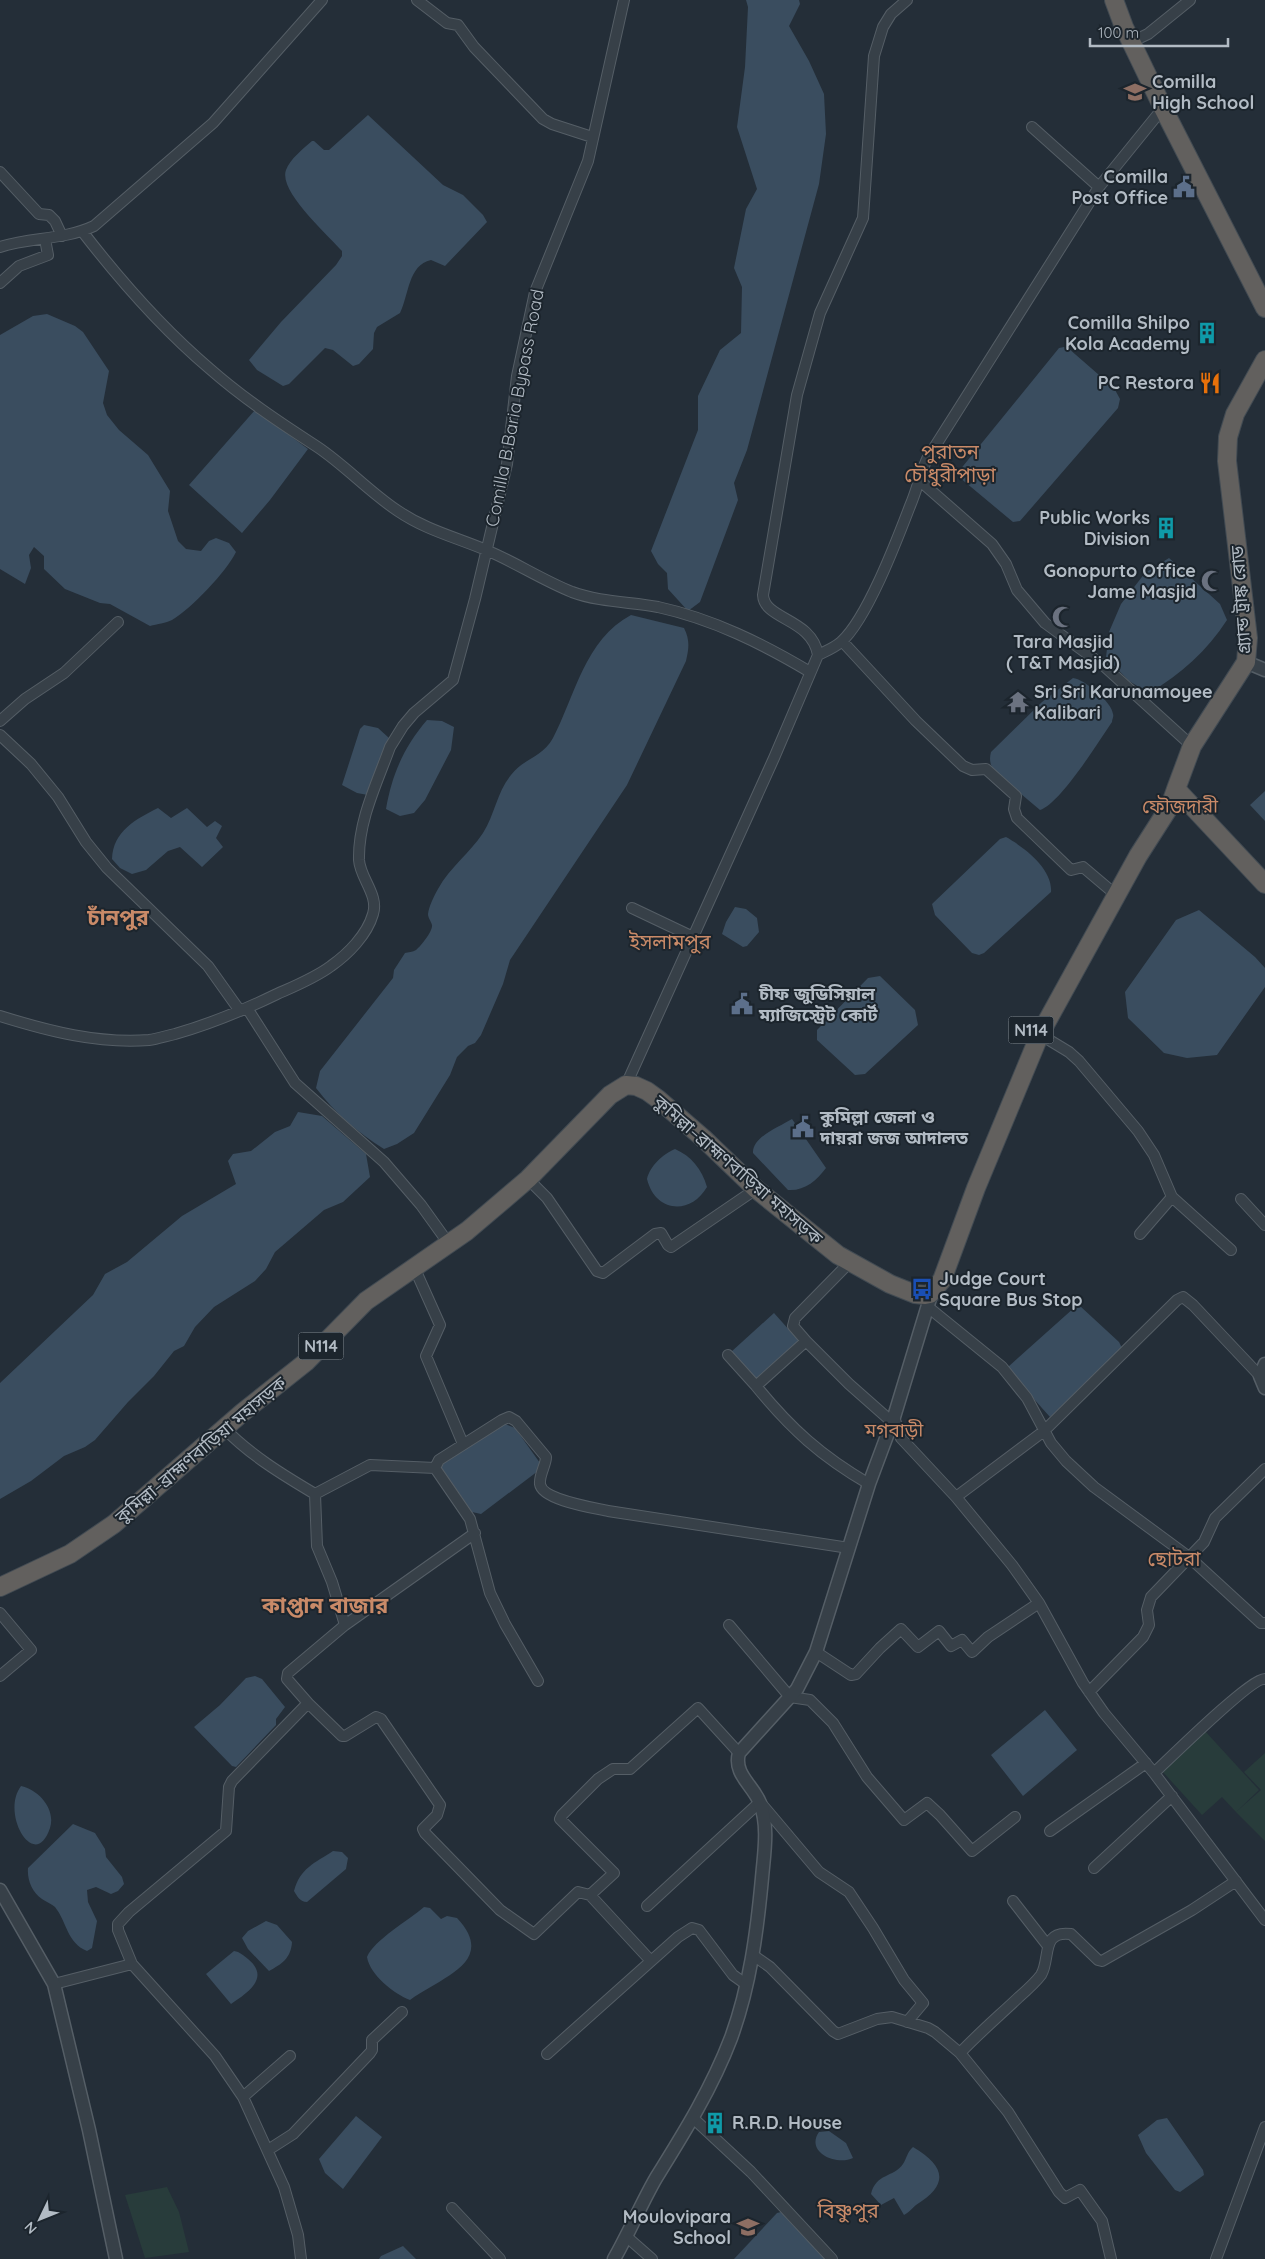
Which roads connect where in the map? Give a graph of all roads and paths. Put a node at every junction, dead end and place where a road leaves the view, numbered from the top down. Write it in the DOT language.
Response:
graph roads {
  1 [pos="322,0"];
  2 [pos="417,0"];
  3 [pos="624,0"];
  4 [pos="907,0"];
  5 [pos="1114,0"];
  6 [pos="1190,0"];
  7 [pos="1131,42"];
  8 [pos="1163,108"];
  9 [pos="1032,127"];
  10 [pos="592,137"];
  11 [pos="0,172"];
  12 [pos="1099,187"];
  13 [pos="82,231"];
  14 [pos="62,236"];
  15 [pos="45,240"];
  16 [pos="0,247"];
  17 [pos="0,283"];
  18 [pos="1265,308"];
  19 [pos="1265,360"];
  20 [pos="919,480"];
  21 [pos="487,550"];
  22 [pos="118,622"];
  23 [pos="842,641"];
  24 [pos="818,655"];
  25 [pos="1246,662"];
  26 [pos="1265,670"];
  27 [pos="810,672"];
  28 [pos="0,721"];
  29 [pos="0,735"];
  30 [pos="1192,746"];
  31 [pos="1176,789"];
  32 [pos="1265,884"];
  33 [pos="1109,889"];
  34 [pos="632,908"];
  35 [pos="693,937"];
  36 [pos="243,1010"];
  37 [pos="0,1016"];
  38 [pos="1035,1032"];
  39 [pos="626,1085"];
  40 [pos="528,1179"];
  41 [pos="756,1190"];
  42 [pos="1172,1197"];
  43 [pos="1241,1199"];
  44 [pos="1265,1225"];
  45 [pos="1140,1234"];
  46 [pos="449,1244"];
  47 [pos="1232,1250"];
  48 [pos="850,1262"];
  49 [pos="414,1266"];
  50 [pos="930,1300"];
  51 [pos="806,1341"];
  52 [pos="728,1355"];
  53 [pos="1262,1370"];
  54 [pos="756,1386"];
  55 [pos="1265,1388"];
  56 [pos="893,1420"];
  57 [pos="224,1428"];
  58 [pos="1044,1431"];
  59 [pos="901,1438"];
  60 [pos="463,1444"];
  61 [pos="884,1444"];
  62 [pos="436,1468"];
  63 [pos="1265,1470"];
  64 [pos="869,1484"];
  65 [pos="315,1494"];
  66 [pos="956,1496"];
  67 [pos="475,1532"];
  68 [pos="849,1548"];
  69 [pos="1189,1557"];
  70 [pos="0,1586"];
  71 [pos="1039,1603"];
  72 [pos="0,1613"];
  73 [pos="1265,1623"];
  74 [pos="345,1625"];
  75 [pos="728,1625"];
  76 [pos="816,1652"];
  77 [pos="0,1676"];
  78 [pos="1265,1679"];
  79 [pos="538,1681"];
  80 [pos="1089,1692"];
  81 [pos="790,1697"];
  82 [pos="308,1703"];
  83 [pos="740,1753"];
  84 [pos="1146,1763"];
  85 [pos="1154,1773"];
  86 [pos="1172,1796"];
  87 [pos="760,1802"];
  88 [pos="1015,1817"];
  89 [pos="1050,1831"];
  90 [pos="1094,1868"];
  91 [pos="1236,1880"];
  92 [pos="0,1890"];
  93 [pos="590,1894"];
  94 [pos="1013,1901"];
  95 [pos="647,1906"];
  96 [pos="1265,1920"];
  97 [pos="1048,1946"];
  98 [pos="753,1955"];
  99 [pos="651,1961"];
  100 [pos="132,1964"];
  101 [pos="54,1984"];
  102 [pos="747,1984"];
  103 [pos="402,2012"];
  104 [pos="908,2022"];
  105 [pos="960,2052"];
  106 [pos="547,2054"];
  107 [pos="290,2056"];
  108 [pos="243,2097"];
  109 [pos="693,2118"];
  110 [pos="1265,2127"];
  111 [pos="268,2150"];
  112 [pos="452,2208"];
  113 [pos="627,2236"];
  114 [pos="116,2259"];
  115 [pos="301,2259"];
  116 [pos="500,2259"];
  117 [pos="614,2259"];
  118 [pos="652,2259"];
  119 [pos="832,2259"];
  120 [pos="1111,2259"];
  121 [pos="1216,2259"];
  1 -- 13 [label="street"];
  2 -- 10 [label="street"];
  3 -- 10 [label="street, Comilla B.Baria Bypass Road"];
  4 -- 24 [label="street"];
  5 -- 7 [label="highway"];
  6 -- 7 [label="street"];
  7 -- 8 [label="highway"];
  8 -- 12 [label="street"];
  8 -- 18 [label="highway"];
  9 -- 12 [label="street"];
  10 -- 21 [label="street, Comilla B.Baria Bypass Road"];
  11 -- 14 [label="street"];
  12 -- 20 [label="street"];
  13 -- 14 [label="street"];
  13 -- 21 [label="street"];
  14 -- 15 [label="street"];
  15 -- 16 [label="street"];
  15 -- 17 [label="street"];
  19 -- 25 [label="highway, গ্র্যান্ড ট্রাঙ্ক রোড"];
  20 -- 23 [label="street"];
  20 -- 30 [label="street"];
  21 -- 27 [label="street"];
  21 -- 36 [label="street, Comilla B.Baria Bypass Road"];
  22 -- 28 [label="street"];
  23 -- 24 [label="street"];
  23 -- 33 [label="street"];
  24 -- 27 [label="street"];
  25 -- 26 [label="street"];
  25 -- 30 [label="highway, গ্র্যান্ড ট্রাঙ্ক রোড"];
  27 -- 35 [label="street"];
  29 -- 36 [label="street"];
  30 -- 31 [label="highway, গ্র্যান্ড ট্রাঙ্ক রোড"];
  31 -- 32 [label="highway"];
  31 -- 33 [label="highway, N114"];
  31 -- 38 [label="highway, N114"];
  33 -- 38 [label="highway, N114"];
  34 -- 35 [label="street"];
  35 -- 39 [label="street"];
  36 -- 37 [label="street, Comilla B.Baria Bypass Road"];
  36 -- 46 [label="street"];
  38 -- 42 [label="street"];
  38 -- 50 [label="highway, N114"];
  39 -- 40 [label="highway, কুমিল্লা–ব্রাহ্মণবাড়িয়া মহাসড়ক / N114"];
  39 -- 41 [label="highway, কুমিল্লা–ব্রাহ্মণবাড়িয়া মহাসড়ক"];
  40 -- 41 [label="street"];
  40 -- 46 [label="highway, কুমিল্লা–ব্রাহ্মণবাড়িয়া মহাসড়ক / N114"];
  41 -- 48 [label="highway, কুমিল্লা–ব্রাহ্মণবাড়িয়া মহাসড়ক"];
  42 -- 45 [label="street"];
  42 -- 47 [label="street"];
  43 -- 44 [label="street"];
  46 -- 49 [label="highway, কুমিল্লা–ব্রাহ্মণবাড়িয়া মহাসড়ক / N114"];
  48 -- 50 [label="highway, কুমিল্লা–ব্রাহ্মণবাড়িয়া মহাসড়ক"];
  48 -- 51 [label="street"];
  49 -- 57 [label="highway, কুমিল্লা–ব্রাহ্মণবাড়িয়া মহাসড়ক / N114"];
  49 -- 60 [label="street"];
  50 -- 56 [label="street"];
  50 -- 58 [label="street"];
  51 -- 54 [label="street"];
  51 -- 56 [label="street"];
  52 -- 54 [label="street"];
  53 -- 55 [label="street"];
  53 -- 58 [label="street"];
  54 -- 64 [label="street"];
  56 -- 59 [label="street"];
  56 -- 61 [label="street"];
  57 -- 65 [label="street"];
  57 -- 70 [label="highway, কুমিল্লা–ব্রাহ্মণবাড়িয়া মহাসড়ক / N114"];
  58 -- 66 [label="street"];
  58 -- 69 [label="street"];
  59 -- 61 [label="street"];
  59 -- 66 [label="street"];
  60 -- 62 [label="street"];
  60 -- 68 [label="street"];
  61 -- 64 [label="street"];
  62 -- 65 [label="street"];
  62 -- 67 [label="street"];
  63 -- 69 [label="street"];
  64 -- 68 [label="street"];
  65 -- 74 [label="street"];
  66 -- 71 [label="street"];
  67 -- 74 [label="street"];
  67 -- 79 [label="street"];
  68 -- 76 [label="street"];
  69 -- 73 [label="street"];
  69 -- 80 [label="street"];
  71 -- 76 [label="street"];
  71 -- 80 [label="street"];
  72 -- 77 [label="street"];
  74 -- 82 [label="street"];
  75 -- 81 [label="street"];
  76 -- 81 [label="street"];
  78 -- 85 [label="street"];
  80 -- 84 [label="street"];
  81 -- 83 [label="street"];
  81 -- 88 [label="street"];
  82 -- 93 [label="street"];
  82 -- 100 [label="street"];
  83 -- 87 [label="street"];
  83 -- 93 [label="street"];
  84 -- 85 [label="street"];
  84 -- 89 [label="street"];
  85 -- 86 [label="street"];
  86 -- 90 [label="street"];
  86 -- 91 [label="street"];
  87 -- 95 [label="street"];
  87 -- 98 [label="street"];
  87 -- 104 [label="street"];
  91 -- 96 [label="street"];
  91 -- 97 [label="street"];
  92 -- 101 [label="street"];
  93 -- 99 [label="street"];
  94 -- 97 [label="street"];
  97 -- 105 [label="street"];
  98 -- 102 [label="street"];
  98 -- 104 [label="street"];
  99 -- 102 [label="street"];
  99 -- 106 [label="street"];
  100 -- 101 [label="street"];
  100 -- 108 [label="street"];
  101 -- 114 [label="street"];
  102 -- 109 [label="street"];
  103 -- 111 [label="street"];
  104 -- 105 [label="street"];
  105 -- 120 [label="street"];
  107 -- 108 [label="street"];
  108 -- 111 [label="street"];
  109 -- 113 [label="street"];
  109 -- 119 [label="street"];
  110 -- 121 [label="street"];
  111 -- 115 [label="street"];
  112 -- 116 [label="street"];
  113 -- 117 [label="street"];
  113 -- 118 [label="street"];
}
